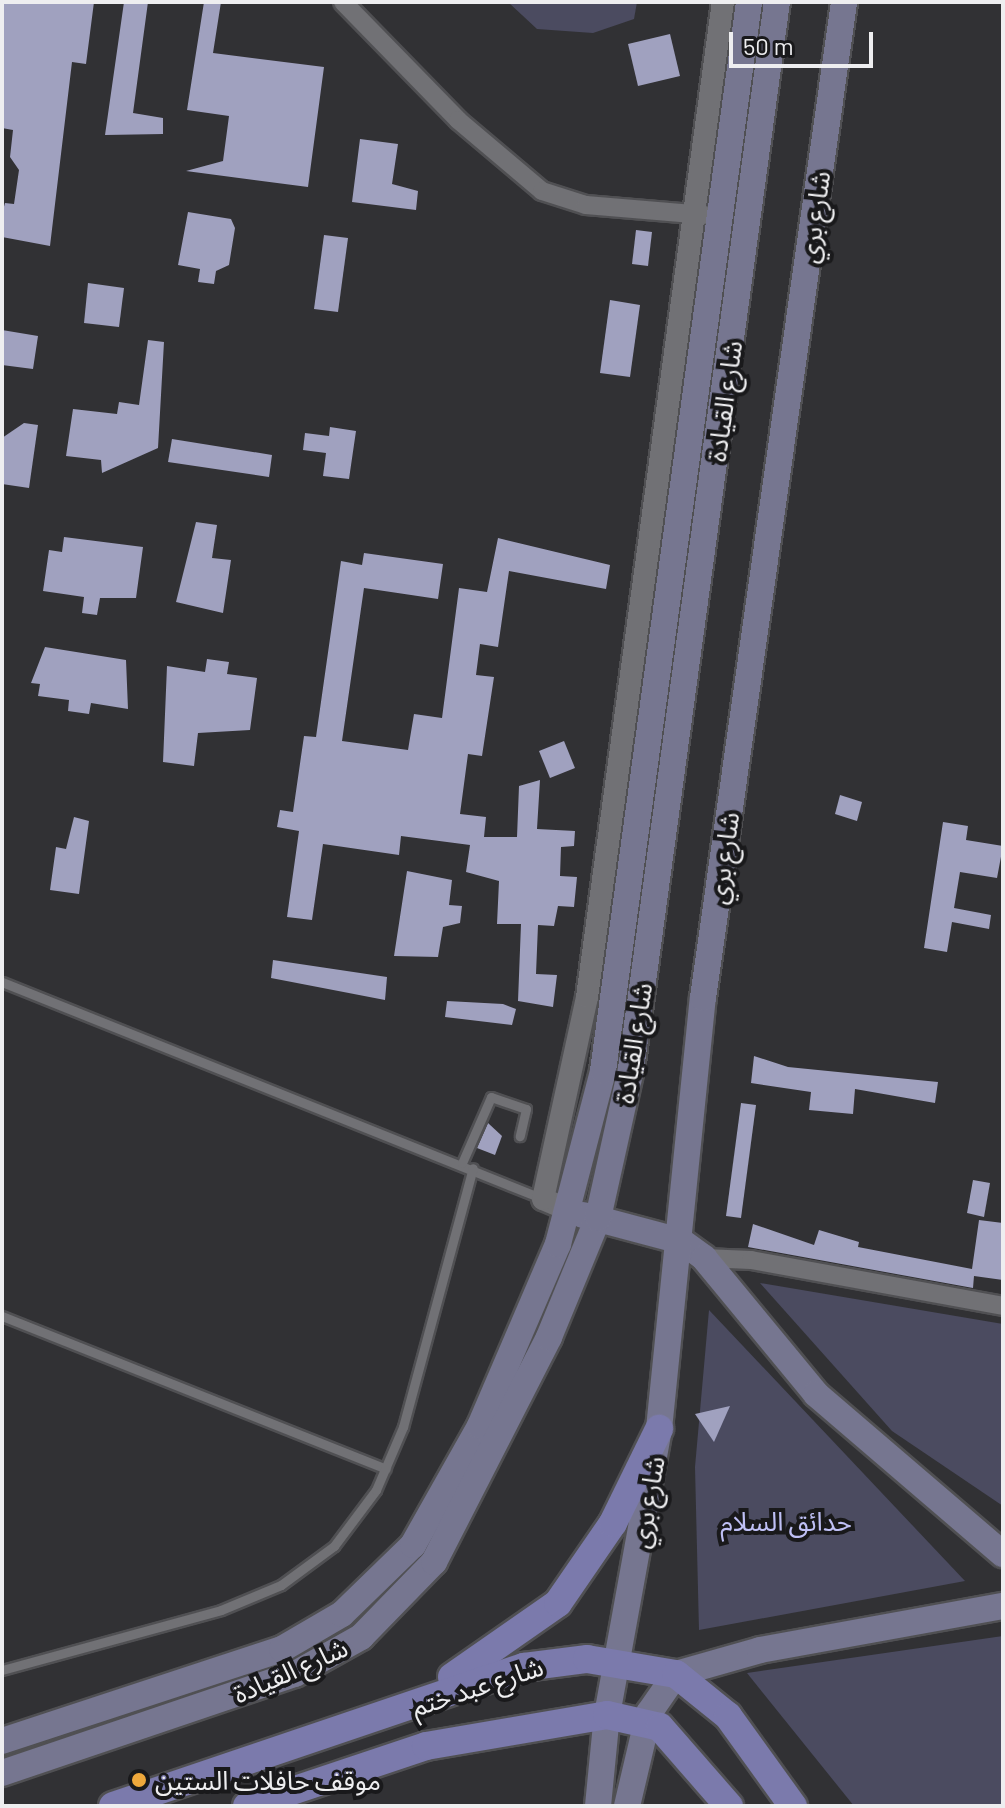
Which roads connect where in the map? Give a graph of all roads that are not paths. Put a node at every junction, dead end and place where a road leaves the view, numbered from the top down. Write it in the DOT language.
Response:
graph roads {
  1 [pos="343,2"];
  2 [pos="723,2"];
  3 [pos="749,2"];
  4 [pos="777,2"];
  5 [pos="844,2"];
  6 [pos="708,215"];
  7 [pos="2,982"];
  8 [pos="520,1136"];
  9 [pos="462,1163"];
  10 [pos="473,1168"];
  11 [pos="543,1199"];
  12 [pos="569,1210"];
  13 [pos="598,1218"];
  14 [pos="681,1241"];
  15 [pos="704,1258"];
  16 [pos="1003,1306"];
  17 [pos="2,1316"];
  18 [pos="659,1429"];
  19 [pos="386,1469"];
  20 [pos="1003,1554"];
  21 [pos="1003,1606"];
  22 [pos="619,1660"];
  23 [pos="2,1670"];
  24 [pos="676,1674"];
  25 [pos="607,1715"];
  26 [pos="382,1716"];
  27 [pos="646,1722"];
  28 [pos="2,1741"];
  29 [pos="2,1773"];
  30 [pos="113,1806"];
  31 [pos="247,1806"];
  32 [pos="598,1806"];
  33 [pos="627,1806"];
  34 [pos="729,1806"];
  35 [pos="793,1806"];
  1 -- 6 [label="street"];
  2 -- 6 [label="street, شارع القيادة"];
  3 -- 6 [label="main road, شارع القيادة"];
  4 -- 13 [label="main road, شارع القيادة"];
  5 -- 14 [label="main road, شارع بري"];
  6 -- 11 [label="street, شارع القيادة"];
  6 -- 12 [label="main road, شارع القيادة"];
  7 -- 9 [label="lane"];
  8 -- 9 [label="lane"];
  9 -- 10 [label="lane"];
  10 -- 11 [label="lane"];
  10 -- 19 [label="lane"];
  11 -- 12 [label="street"];
  12 -- 13 [label="main road"];
  12 -- 28 [label="main road, شارع القيادة"];
  13 -- 14 [label="main road"];
  13 -- 29 [label="main road, شارع القيادة"];
  14 -- 15 [label="main road"];
  14 -- 18 [label="main road, شارع بري"];
  15 -- 16 [label="street"];
  15 -- 20 [label="main road"];
  17 -- 19 [label="lane"];
  18 -- 22 [label="main road, شارع بري"];
  18 -- 26 [label="main road"];
  19 -- 23 [label="lane"];
  21 -- 24 [label="main road"];
  22 -- 24 [label="main road, شارع عبد ختم"];
  22 -- 25 [label="main road, شارع بري"];
  22 -- 26 [label="main road, شارع عبد ختم"];
  24 -- 27 [label="main road"];
  24 -- 35 [label="main road, شارع عبد ختم"];
  25 -- 27 [label="main road, شارع عبد ختم"];
  25 -- 31 [label="main road, شارع عبد ختم"];
  25 -- 32 [label="main road, شارع بري"];
  26 -- 30 [label="main road, شارع عبد ختم"];
  27 -- 33 [label="main road"];
  27 -- 34 [label="main road, شارع عبد ختم"];
}
